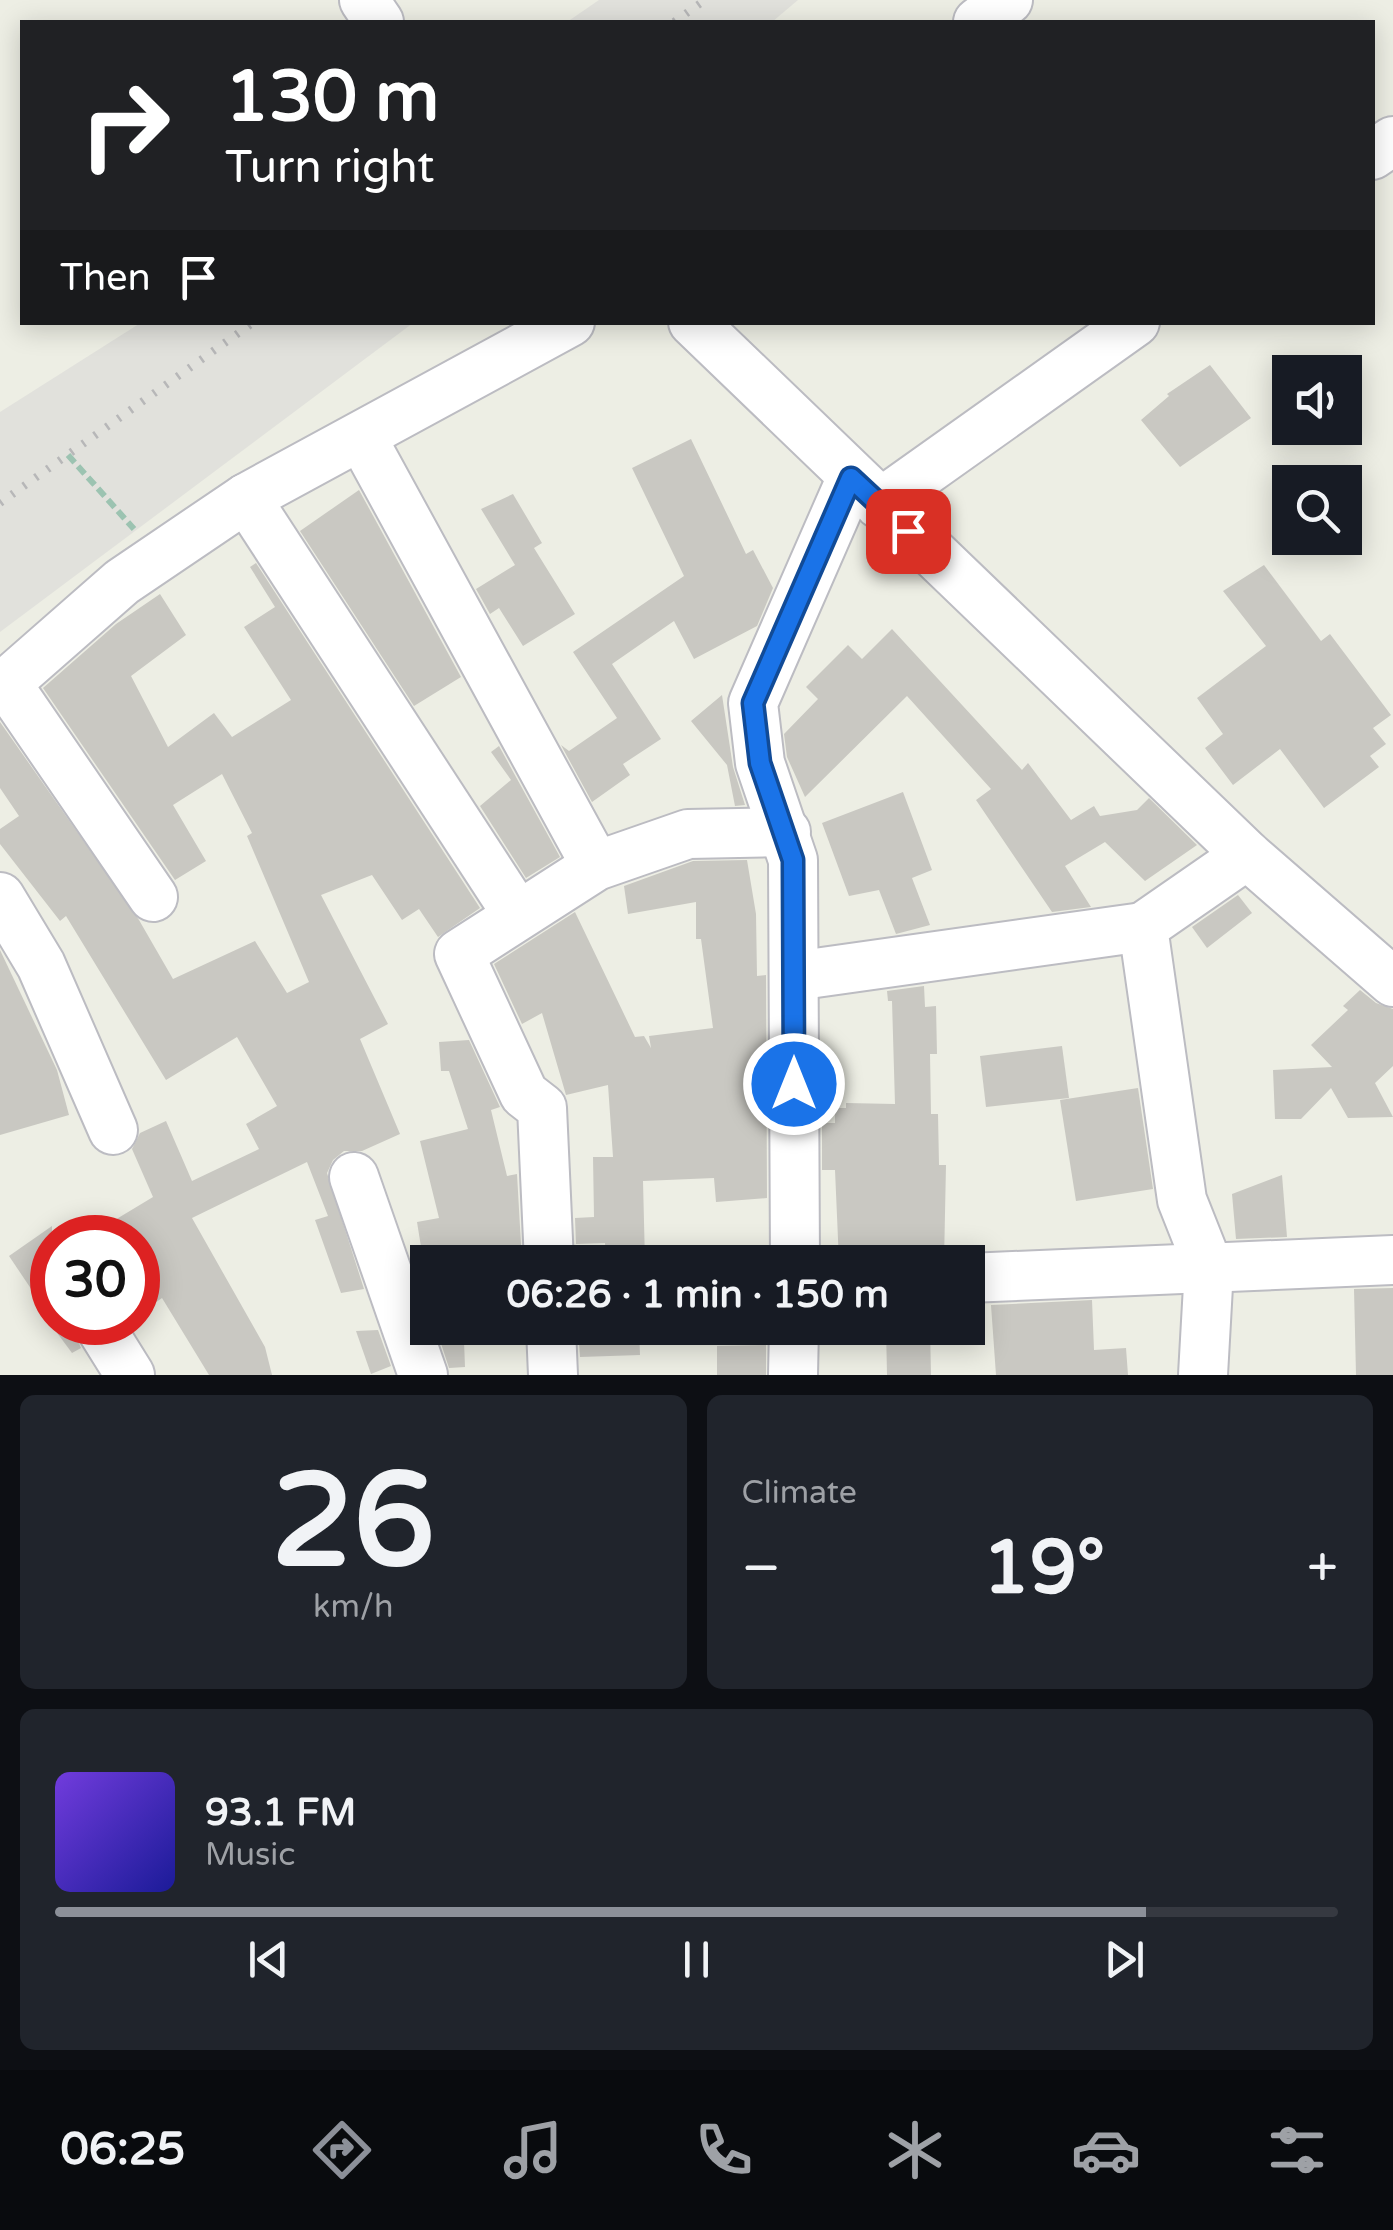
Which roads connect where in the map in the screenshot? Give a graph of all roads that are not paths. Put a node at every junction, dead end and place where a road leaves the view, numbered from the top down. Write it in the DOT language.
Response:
graph roads {
  1 [pos="1008,0"];
  2 [pos="981,20"];
  3 [pos="565,325"];
  4 [pos="697,325"];
  5 [pos="1130,325"];
  6 [pos="362,438"];
  7 [pos="865,491"];
  8 [pos="246,498"];
  9 [pos="3,687"];
  10 [pos="786,832"];
  11 [pos="1247,855"];
  12 [pos="596,866"];
  13 [pos="153,897"];
  14 [pos="0,898"];
  15 [pos="517,914"];
  16 [pos="1144,927"];
  17 [pos="794,976"];
  18 [pos="1393,982"];
  19 [pos="113,1130"];
  20 [pos="354,1176"];
  21 [pos="547,1245"];
  22 [pos="796,1245"];
  23 [pos="1393,1260"];
  24 [pos="1209,1268"];
  25 [pos="985,1277"];
  26 [pos="111,1345"];
  27 [pos="552,1345"];
  28 [pos="794,1345"];
  29 [pos="130,1375"];
  30 [pos="423,1375"];
  31 [pos="553,1375"];
  32 [pos="793,1375"];
  33 [pos="1202,1375"];
  1 -- 2 [label="street"];
  3 -- 6 [label="street"];
  4 -- 7 [label="street"];
  5 -- 7 [label="street"];
  6 -- 8 [label="street"];
  6 -- 12 [label="street"];
  7 -- 10 [label="street"];
  7 -- 11 [label="street"];
  8 -- 9 [label="street"];
  8 -- 15 [label="street"];
  9 -- 13 [label="street"];
  10 -- 12 [label="street"];
  10 -- 17 [label="street"];
  11 -- 16 [label="street"];
  11 -- 18 [label="street"];
  12 -- 15 [label="street"];
  14 -- 19 [label="street"];
  15 -- 21 [label="street"];
  16 -- 17 [label="street"];
  16 -- 24 [label="street"];
  17 -- 22 [label="street"];
  20 -- 30 [label="street"];
  23 -- 24 [label="street"];
  24 -- 25 [label="street"];
  24 -- 33 [label="street"];
  26 -- 29 [label="street"];
  27 -- 31 [label="street"];
  28 -- 32 [label="street"];
}
